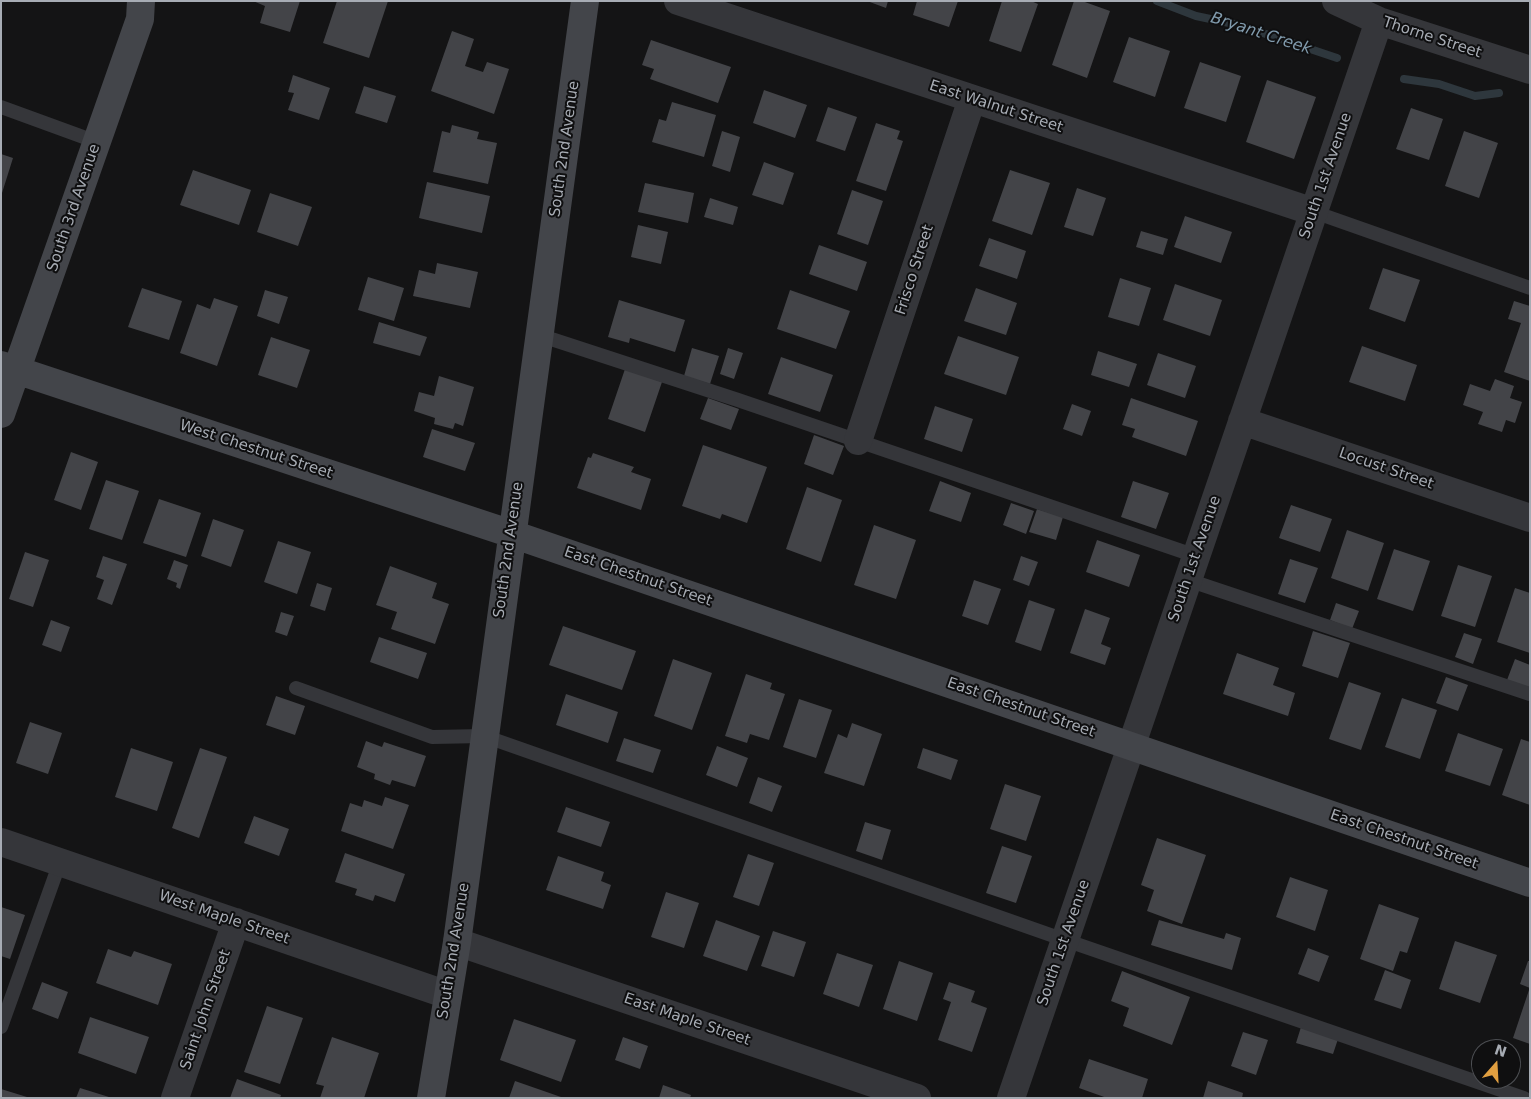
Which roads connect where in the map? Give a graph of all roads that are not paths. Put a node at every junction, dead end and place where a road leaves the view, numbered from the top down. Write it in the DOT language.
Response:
graph roads {
  1 [pos="141,1"];
  2 [pos="585,1"];
  3 [pos="678,1"];
  4 [pos="1336,1"];
  5 [pos="1379,21"];
  6 [pos="1530,70"];
  7 [pos="972,99"];
  8 [pos="1,107"];
  9 [pos="97,142"];
  10 [pos="1314,212"];
  11 [pos="1530,288"];
  12 [pos="539,335"];
  13 [pos="9,368"];
  14 [pos="1,414"];
  15 [pos="1242,421"];
  16 [pos="858,441"];
  17 [pos="1530,518"];
  18 [pos="512,534"];
  19 [pos="1192,568"];
  20 [pos="296,688"];
  21 [pos="1530,694"];
  22 [pos="484,736"];
  23 [pos="1131,746"];
  24 [pos="1,842"];
  25 [pos="60,862"];
  26 [pos="1530,883"];
  27 [pos="236,922"];
  28 [pos="1065,940"];
  29 [pos="457,942"];
  30 [pos="448,995"];
  31 [pos="1,1027"];
  32 [pos="175,1098"];
  33 [pos="431,1098"];
  34 [pos="917,1098"];
  35 [pos="1011,1098"];
  36 [pos="1524,1098"];
  1 -- 9 [label="main road, South 3rd Avenue"];
  2 -- 12 [label="main road, South 2nd Avenue"];
  3 -- 7 [label="street, East Walnut Street"];
  4 -- 5 [label="street, Thorne Street"];
  5 -- 6 [label="street, Thorne Street"];
  5 -- 10 [label="street, South 1st Avenue"];
  7 -- 10 [label="street, East Walnut Street"];
  7 -- 16 [label="street, Frisco Street"];
  8 -- 9 [label="lane"];
  9 -- 13 [label="main road, South 3rd Avenue"];
  10 -- 11 [label="lane"];
  10 -- 15 [label="street, South 1st Avenue"];
  12 -- 16 [label="lane"];
  12 -- 18 [label="main road, South 2nd Avenue"];
  13 -- 14 [label="main road, South 3rd Avenue"];
  13 -- 18 [label="main road, West Chestnut Street"];
  15 -- 17 [label="street, Locust Street"];
  15 -- 19 [label="street, South 1st Avenue"];
  16 -- 19 [label="lane"];
  18 -- 22 [label="main road, South 2nd Avenue"];
  18 -- 23 [label="main road, East Chestnut Street"];
  19 -- 21 [label="lane"];
  19 -- 23 [label="street, South 1st Avenue"];
  20 -- 22 [label="lane"];
  22 -- 28 [label="lane"];
  22 -- 29 [label="main road, South 2nd Avenue"];
  23 -- 26 [label="main road, East Chestnut Street"];
  23 -- 28 [label="street, South 1st Avenue"];
  24 -- 25 [label="street, West Maple Street"];
  25 -- 27 [label="street, West Maple Street"];
  25 -- 31 [label="lane"];
  27 -- 30 [label="street, West Maple Street"];
  27 -- 32 [label="street, Saint John Street"];
  28 -- 35 [label="street, South 1st Avenue"];
  28 -- 36 [label="lane"];
  29 -- 30 [label="main road, South 2nd Avenue"];
  29 -- 34 [label="street, East Maple Street"];
  30 -- 33 [label="main road, South 2nd Avenue"];
}
